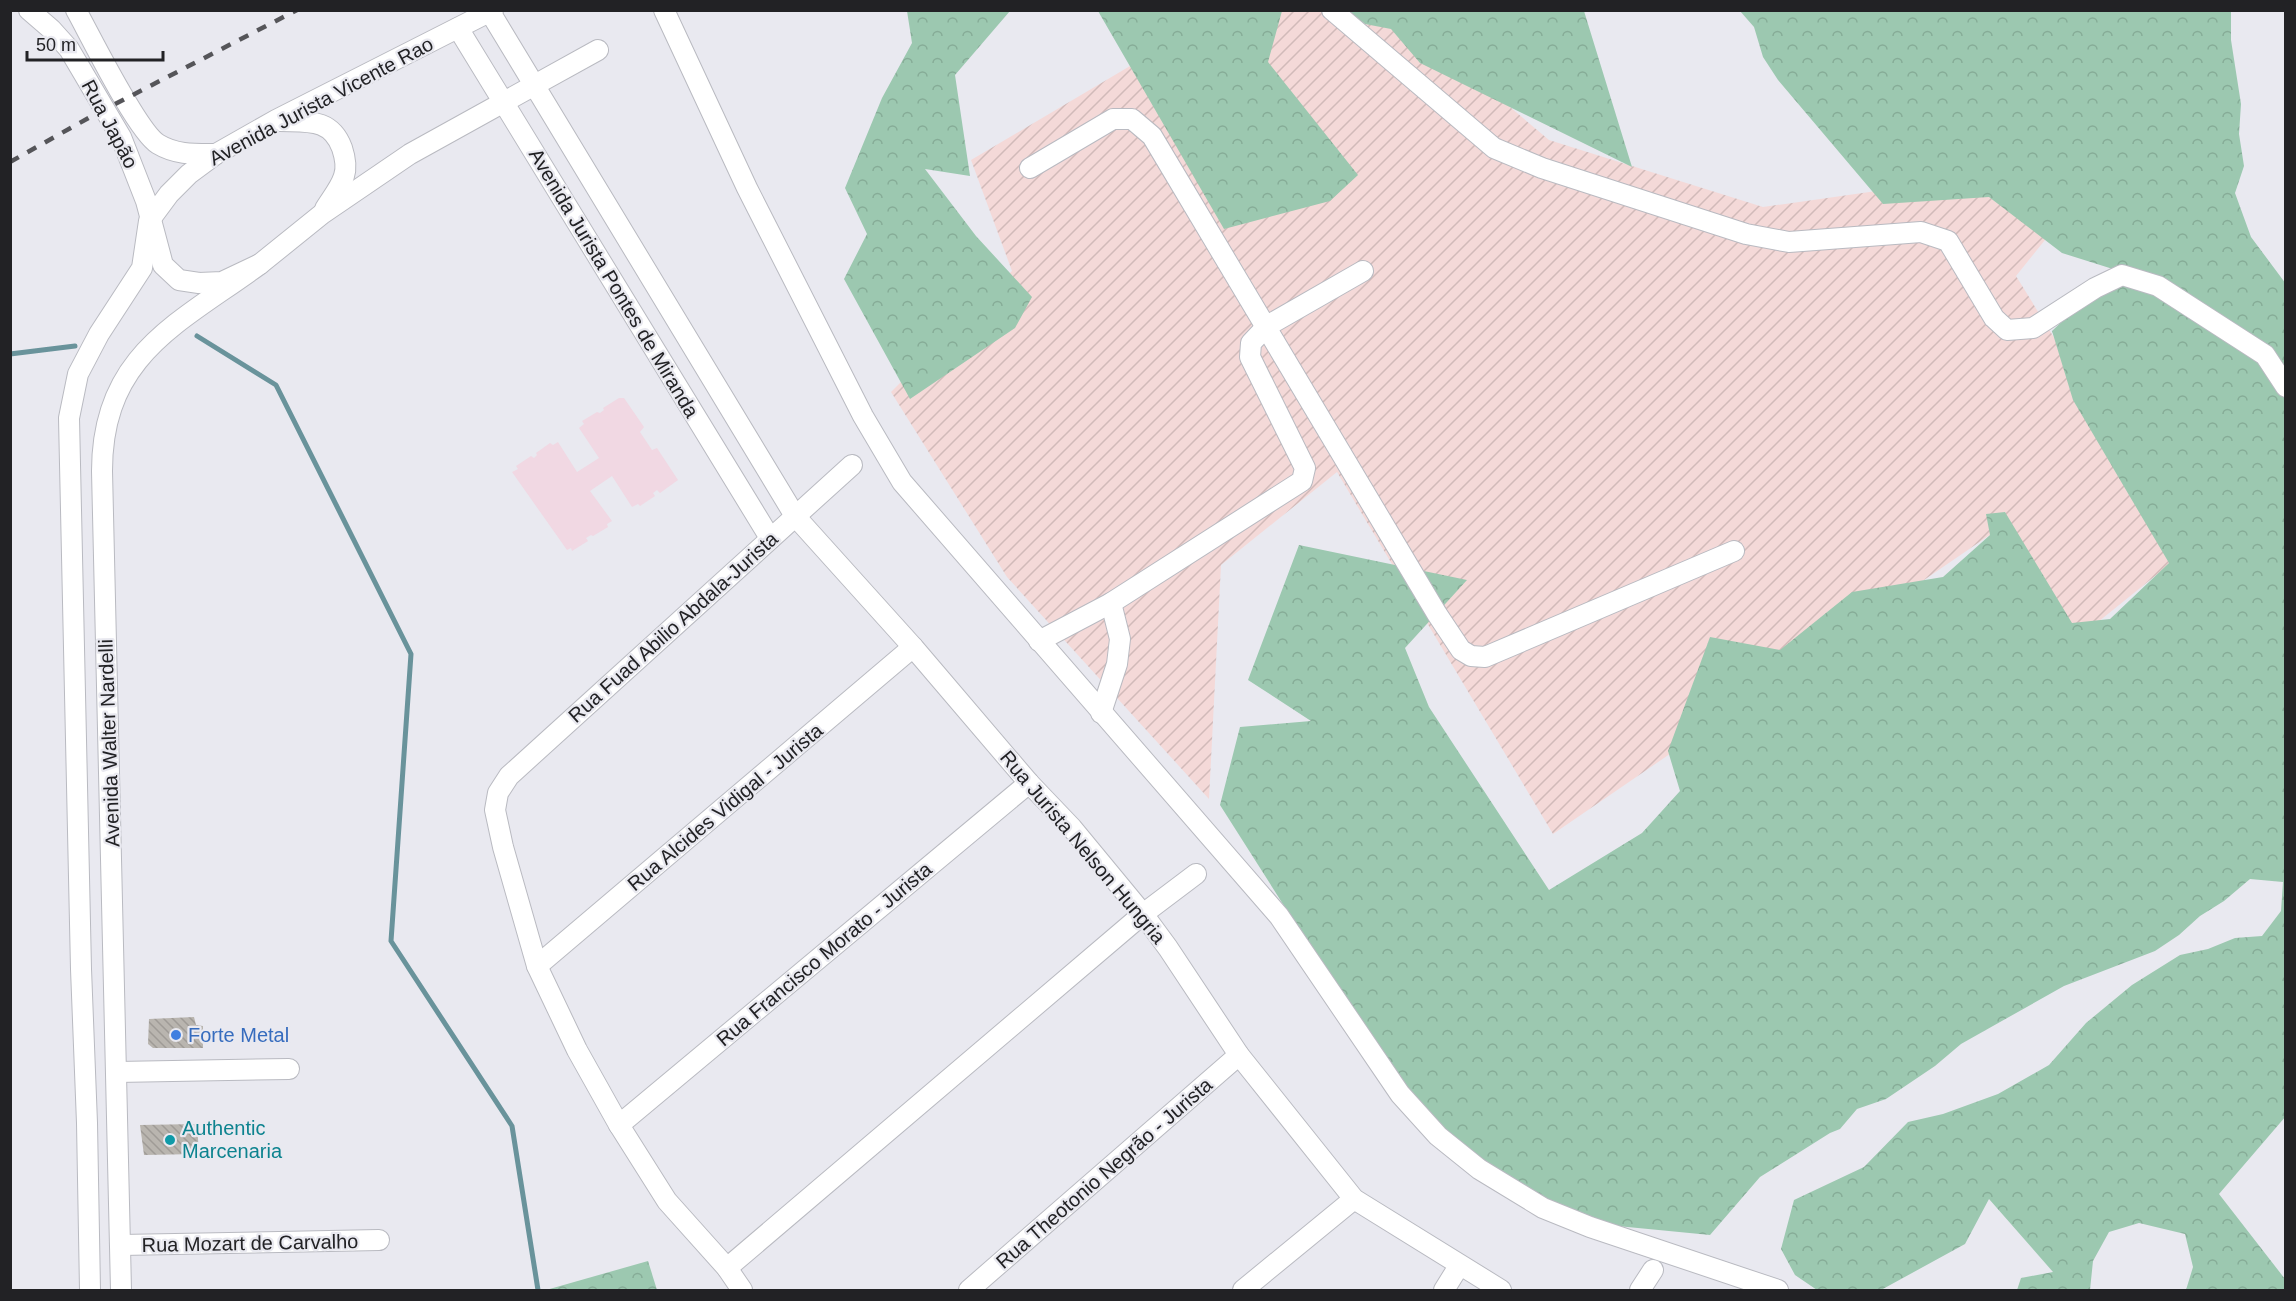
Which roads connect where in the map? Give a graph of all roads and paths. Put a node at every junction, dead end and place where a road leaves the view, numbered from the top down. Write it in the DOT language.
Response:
graph roads {
  1 [pos="29,10"];
  2 [pos="76,10"];
  3 [pos="664,10"];
  4 [pos="1332,10"];
  5 [pos="492,11"];
  6 [pos="458,28"];
  7 [pos="597,50"];
  8 [pos="535,83"];
  9 [pos="504,101"];
  10 [pos="276,120"];
  11 [pos="216,154"];
  12 [pos="1030,168"];
  13 [pos="322,214"];
  14 [pos="150,221"];
  15 [pos="260,264"];
  16 [pos="1363,271"];
  17 [pos="1267,326"];
  18 [pos="2286,387"];
  19 [pos="852,465"];
  20 [pos="795,516"];
  21 [pos="770,538"];
  22 [pos="1734,551"];
  23 [pos="1111,603"];
  24 [pos="1039,641"];
  25 [pos="913,647"];
  26 [pos="1101,713"];
  27 [pos="1029,783"];
  28 [pos="1196,874"];
  29 [pos="1143,914"];
  30 [pos="537,966"];
  31 [pos="1239,1054"];
  32 [pos="289,1069"];
  33 [pos="117,1072"];
  34 [pos="619,1125"];
  35 [pos="1354,1199"];
  36 [pos="379,1240"];
  37 [pos="121,1245"];
  38 [pos="1459,1266"];
  39 [pos="727,1268"];
  40 [pos="1653,1270"];
  41 [pos="90,1290"];
  42 [pos="121,1290"];
  43 [pos="742,1290"];
  44 [pos="969,1290"];
  45 [pos="1243,1290"];
  46 [pos="1444,1290"];
  47 [pos="1501,1290"];
  48 [pos="1640,1290"];
  49 [pos="1778,1290"];
  1 -- 14 [label="street, Rua Japão"];
  2 -- 11 [label="street, Rua Japão"];
  3 -- 24 [label="street"];
  4 -- 18 [label="street"];
  5 -- 6 [label="street, Avenida Jurista Vicente Rao"];
  5 -- 8 [label="street, Avenida Jurista Pontes de Miranda"];
  6 -- 9 [label="street, Avenida Jurista Pontes de Miranda"];
  6 -- 10 [label="street, Avenida Jurista Vicente Rao"];
  7 -- 8 [label="street"];
  8 -- 9 [label="street"];
  8 -- 20 [label="street, Avenida Jurista Pontes de Miranda"];
  9 -- 13 [label="street"];
  9 -- 21 [label="street, Avenida Jurista Pontes de Miranda"];
  10 -- 11 [label="street, Avenida Jurista Vicente Rao"];
  10 -- 13 [label="street"];
  11 -- 14 [label="street, Avenida Jurista Vicente Rao"];
  12 -- 17 [label="street"];
  13 -- 15 [label="street"];
  14 -- 15 [label="street"];
  14 -- 41 [label="street, Avenida Walter Nardelli"];
  15 -- 33 [label="street, Avenida Walter Nardelli"];
  16 -- 17 [label="street"];
  17 -- 22 [label="street"];
  17 -- 23 [label="street"];
  19 -- 20 [label="street, Rua Fuad Abilio Abdala-Jurista"];
  20 -- 21 [label="street, Rua Fuad Abilio Abdala-Jurista"];
  20 -- 25 [label="street, Rua Jurista Nelson Hungria"];
  21 -- 30 [label="street, Rua Fuad Abilio Abdala-Jurista"];
  23 -- 24 [label="street"];
  23 -- 26 [label="street"];
  24 -- 26 [label="street"];
  25 -- 27 [label="street, Rua Jurista Nelson Hungria"];
  25 -- 30 [label="street, Rua Alcides Vidigal - Jurista"];
  26 -- 49 [label="street"];
  27 -- 29 [label="street, Rua Jurista Nelson Hungria"];
  27 -- 34 [label="street, Rua Francisco Morato - Jurista"];
  28 -- 29 [label="street"];
  29 -- 31 [label="street, Rua Jurista Nelson Hungria"];
  29 -- 39 [label="street"];
  30 -- 34 [label="street"];
  31 -- 35 [label="street, Rua Jurista Nelson Hungria"];
  31 -- 44 [label="street, Rua Theotonio Negrão - Jurista"];
  32 -- 33 [label="street"];
  33 -- 37 [label="street, Avenida Walter Nardelli"];
  34 -- 39 [label="street"];
  35 -- 38 [label="street, Rua Jurista Nelson Hungria"];
  35 -- 45 [label="street"];
  36 -- 37 [label="street, Rua Mozart de Carvalho"];
  37 -- 42 [label="street, Avenida Walter Nardelli"];
  38 -- 46 [label="street"];
  38 -- 47 [label="street, Rua Jurista Nelson Hungria"];
  39 -- 43 [label="street"];
  40 -- 48 [label="street"];
}
